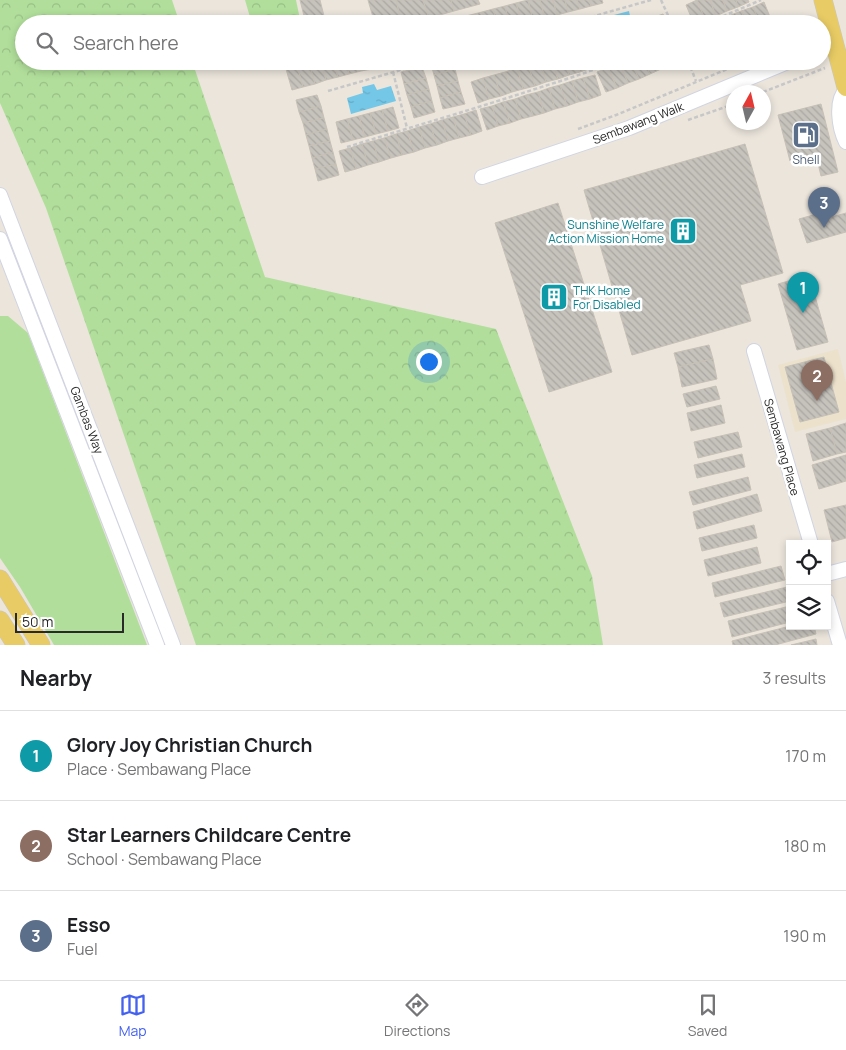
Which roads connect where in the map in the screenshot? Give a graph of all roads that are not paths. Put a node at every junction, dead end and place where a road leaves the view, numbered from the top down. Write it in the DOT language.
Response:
graph roads {
  1 [pos="824,2"];
  2 [pos="825,15"];
  3 [pos="831,53"];
  4 [pos="768,70"];
  5 [pos="846,88"];
  6 [pos="846,142"];
  7 [pos="482,176"];
  8 [pos="0,195"];
  9 [pos="0,239"];
  10 [pos="754,351"];
  11 [pos="810,540"];
  12 [pos="846,569"];
  13 [pos="831,573"];
  14 [pos="0,579"];
  15 [pos="831,615"];
  16 [pos="0,620"];
  17 [pos="16,645"];
  18 [pos="41,645"];
  19 [pos="157,645"];
  20 [pos="173,645"];
  21 [pos="840,645"];
  1 -- 2 [label="main road"];
  3 -- 5 [label="main road"];
  4 -- 7 [label="street, Sembawang Walk"];
  5 -- 6 [label="street"];
  8 -- 20 [label="street, Gambas Way"];
  9 -- 19 [label="street, Gambas Way"];
  10 -- 11 [label="street, Sembawang Place"];
  12 -- 13 [label="street"];
  14 -- 18 [label="main road"];
  15 -- 21 [label="street"];
  16 -- 17 [label="main road"];
}
